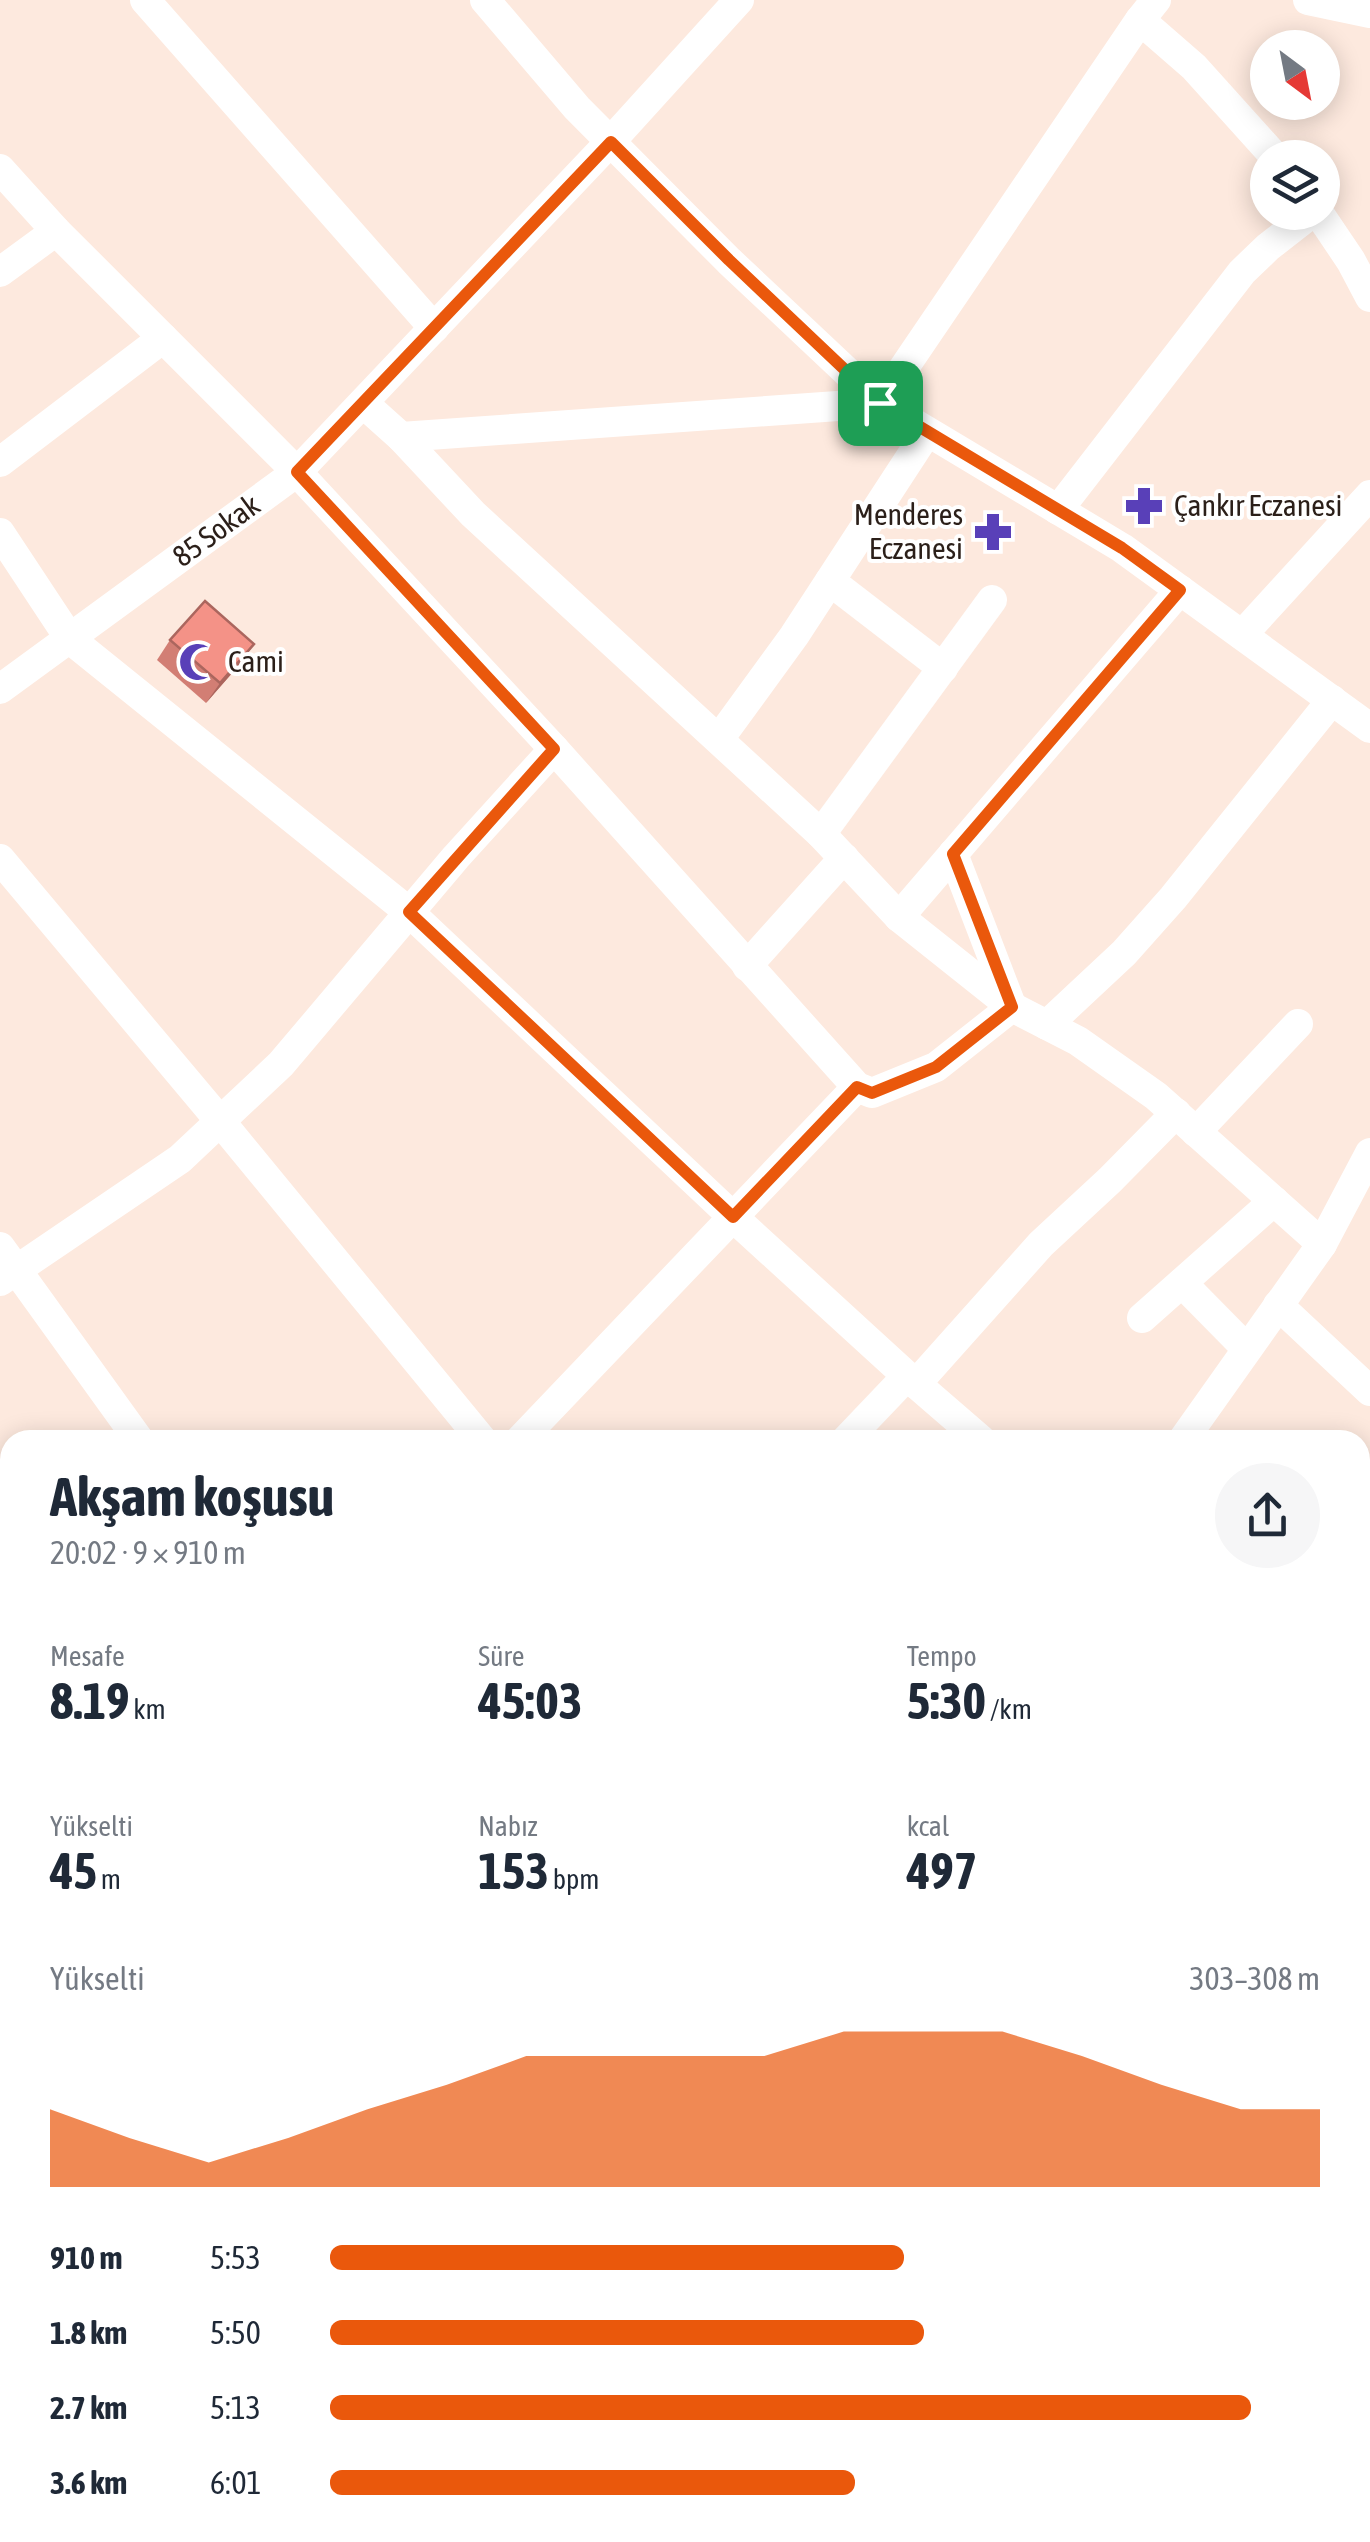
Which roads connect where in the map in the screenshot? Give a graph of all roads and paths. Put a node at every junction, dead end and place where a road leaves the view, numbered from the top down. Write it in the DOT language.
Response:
graph roads {
  1 [pos="145,0"];
  2 [pos="739,0"];
  3 [pos="1308,0"];
  4 [pos="499,5"];
  5 [pos="1148,10"];
  6 [pos="1370,12"];
  7 [pos="1260,140"];
  8 [pos="611,142"];
  9 [pos="0,169"];
  10 [pos="1291,230"];
  11 [pos="1329,230"];
  12 [pos="56,231"];
  13 [pos="0,272"];
  14 [pos="1370,297"];
  15 [pos="434,328"];
  16 [pos="163,338"];
  17 [pos="363,402"];
  18 [pos="880,403"];
  19 [pos="927,432"];
  20 [pos="401,437"];
  21 [pos="0,462"];
  22 [pos="297,472"];
  23 [pos="1370,495"];
  24 [pos="1058,510"];
  25 [pos="0,532"];
  26 [pos="830,581"];
  27 [pos="1180,590"];
  28 [pos="992,600"];
  29 [pos="1242,635"];
  30 [pos="70,639"];
  31 [pos="943,668"];
  32 [pos="0,689"];
  33 [pos="1332,700"];
  34 [pos="1370,728"];
  35 [pos="719,739"];
  36 [pos="554,749"];
  37 [pos="821,834"];
  38 [pos="953,854"];
  39 [pos="0,858"];
  40 [pos="844,858"];
  41 [pos="409,912"];
  42 [pos="899,917"];
  43 [pos="747,966"];
  44 [pos="1012,1007"];
  45 [pos="1298,1024"];
  46 [pos="1047,1025"];
  47 [pos="857,1087"];
  48 [pos="220,1121"];
  49 [pos="1186,1122"];
  50 [pos="1370,1154"];
  51 [pos="1362,1190"];
  52 [pos="1274,1201"];
  53 [pos="733,1217"];
  54 [pos="1322,1244"];
  55 [pos="6,1266"];
  56 [pos="1182,1282"];
  57 [pos="1278,1306"];
  58 [pos="1142,1318"];
  59 [pos="1247,1350"];
  60 [pos="912,1380"];
  61 [pos="1370,1391"];
  62 [pos="130,1430"];
  63 [pos="474,1430"];
  64 [pos="530,1430"];
  65 [pos="857,1430"];
  66 [pos="970,1430"];
  67 [pos="1190,1430"];
  1 -- 15 [label="street"];
  2 -- 8 [label="street, 85 Sokak"];
  3 -- 6 [label="street"];
  4 -- 8 [label="street"];
  5 -- 7 [label="street"];
  5 -- 18 [label="street"];
  8 -- 15 [label="street, 85 Sokak"];
  8 -- 18 [label="street"];
  9 -- 12 [label="street"];
  10 -- 24 [label="street"];
  11 -- 14 [label="street"];
  12 -- 13 [label="street"];
  12 -- 16 [label="street"];
  15 -- 17 [label="street, 85 Sokak"];
  16 -- 21 [label="street"];
  16 -- 22 [label="street"];
  17 -- 20 [label="street"];
  17 -- 22 [label="street, 85 Sokak"];
  18 -- 19 [label="street"];
  18 -- 20 [label="street"];
  19 -- 24 [label="street"];
  19 -- 26 [label="street"];
  20 -- 35 [label="street"];
  22 -- 30 [label="street, 85 Sokak"];
  22 -- 36 [label="street"];
  23 -- 29 [label="street"];
  24 -- 27 [label="street"];
  25 -- 30 [label="street"];
  26 -- 31 [label="street"];
  26 -- 35 [label="street"];
  27 -- 29 [label="street"];
  27 -- 38 [label="street"];
  28 -- 31 [label="street"];
  29 -- 33 [label="street"];
  30 -- 32 [label="street, 85 Sokak"];
  30 -- 41 [label="street"];
  31 -- 37 [label="street"];
  33 -- 34 [label="street"];
  33 -- 46 [label="street"];
  35 -- 37 [label="street"];
  36 -- 41 [label="street"];
  36 -- 43 [label="street"];
  37 -- 40 [label="street"];
  38 -- 42 [label="street"];
  38 -- 44 [label="street"];
  39 -- 48 [label="street"];
  40 -- 42 [label="street"];
  40 -- 43 [label="street"];
  41 -- 48 [label="street"];
  41 -- 53 [label="street"];
  42 -- 44 [label="street"];
  43 -- 47 [label="street"];
  44 -- 46 [label="street"];
  44 -- 47 [label="street"];
  45 -- 49 [label="street"];
  46 -- 49 [label="street"];
  47 -- 53 [label="street"];
  48 -- 55 [label="street"];
  48 -- 63 [label="street"];
  49 -- 52 [label="street"];
  49 -- 60 [label="street"];
  50 -- 51 [label="street"];
  51 -- 54 [label="street"];
  52 -- 54 [label="street"];
  52 -- 56 [label="street"];
  53 -- 60 [label="street"];
  53 -- 64 [label="street"];
  54 -- 57 [label="street"];
  55 -- 62 [label="street"];
  56 -- 58 [label="street"];
  56 -- 59 [label="street"];
  57 -- 59 [label="street"];
  57 -- 61 [label="street"];
  59 -- 67 [label="street"];
  60 -- 65 [label="street"];
  60 -- 66 [label="street"];
}
